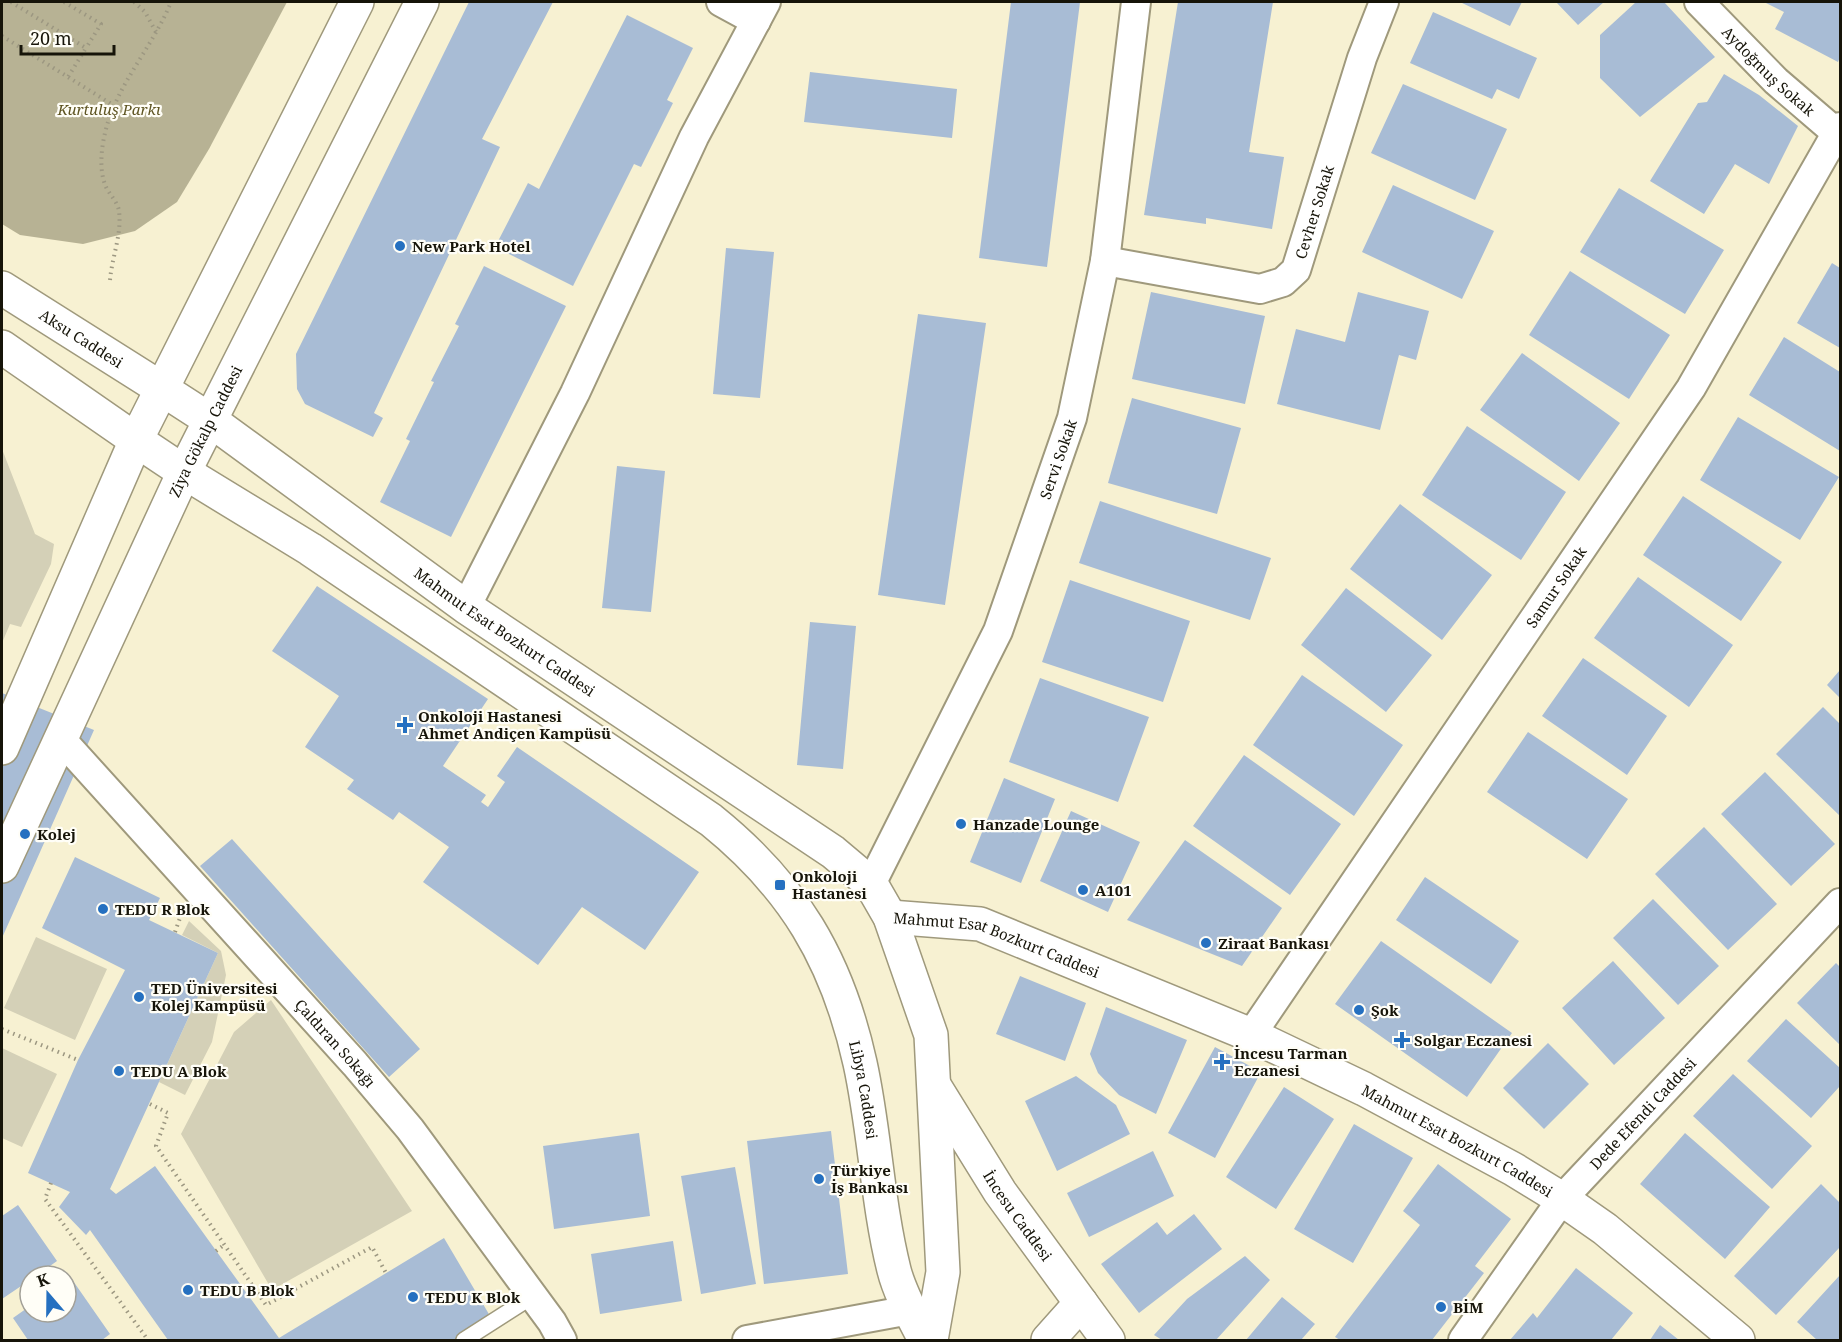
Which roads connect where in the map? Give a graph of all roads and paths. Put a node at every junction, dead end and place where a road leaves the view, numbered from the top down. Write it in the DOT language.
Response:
graph roads {
  1 [pos="11,2"];
  2 [pos="64,2"];
  3 [pos="134,2"];
  4 [pos="171,2"];
  5 [pos="357,2"];
  6 [pos="422,2"];
  7 [pos="721,2"];
  8 [pos="1136,2"];
  9 [pos="1384,2"];
  10 [pos="1699,2"];
  11 [pos="761,11"];
  12 [pos="157,33"];
  13 [pos="2,36"];
  14 [pos="86,48"];
  15 [pos="68,77"];
  16 [pos="113,105"];
  17 [pos="1839,132"];
  18 [pos="1105,261"];
  19 [pos="110,280"];
  20 [pos="2,288"];
  21 [pos="2,347"];
  22 [pos="162,389"];
  23 [pos="210,420"];
  24 [pos="136,440"];
  25 [pos="184,472"];
  26 [pos="466,607"];
  27 [pos="60,738"];
  28 [pos="2,748"];
  29 [pos="2,866"];
  30 [pos="872,884"];
  31 [pos="1837,915"];
  32 [pos="890,917"];
  33 [pos="2,1029"];
  34 [pos="1251,1035"];
  35 [pos="78,1060"];
  36 [pos="933,1085"];
  37 [pos="150,1104"];
  38 [pos="51,1183"];
  39 [pos="1562,1199"];
  40 [pos="224,1245"];
  41 [pos="216,1251"];
  42 [pos="386,1273"];
  43 [pos="533,1296"];
  44 [pos="1081,1303"];
  45 [pos="910,1310"];
  46 [pos="148,1341"];
  47 [pos="464,1341"];
  48 [pos="562,1341"];
  49 [pos="747,1341"];
  50 [pos="925,1341"];
  51 [pos="931,1341"];
  52 [pos="1048,1341"];
  53 [pos="1108,1341"];
  54 [pos="1463,1341"];
  55 [pos="1738,1341"];
  1 -- 14 [label="path"];
  2 -- 14 [label="path"];
  3 -- 12 [label="path"];
  4 -- 12 [label="path"];
  5 -- 22 [label="main road"];
  6 -- 23 [label="main road, Ziya Gökalp Caddesi"];
  7 -- 11 [label="street"];
  8 -- 18 [label="street, Servi Sokak"];
  9 -- 18 [label="street, Cevher Sokak"];
  10 -- 17 [label="street, Aydoğmuş Sokak"];
  11 -- 26 [label="street"];
  12 -- 16 [label="path"];
  13 -- 15 [label="path"];
  14 -- 15 [label="path"];
  15 -- 16 [label="path"];
  16 -- 19 [label="path"];
  17 -- 34 [label="street, Samur Sokak"];
  18 -- 30 [label="street, Servi Sokak"];
  20 -- 22 [label="main road, Aksu Caddesi"];
  21 -- 24 [label="main road"];
  22 -- 23 [label="main road, Aksu Caddesi"];
  22 -- 24 [label="main road"];
  23 -- 25 [label="main road, Ziya Gökalp Caddesi"];
  23 -- 26 [label="main road, Mahmut Esat Bozkurt Caddesi"];
  24 -- 25 [label="main road"];
  24 -- 28 [label="main road"];
  25 -- 27 [label="main road, Ziya Gökalp Caddesi"];
  25 -- 45 [label="main road, Libya Caddesi"];
  26 -- 30 [label="main road, Mahmut Esat Bozkurt Caddesi"];
  27 -- 29 [label="main road, Ziya Gökalp Caddesi"];
  27 -- 43 [label="street, Çaldıran Sokağı"];
  30 -- 32 [label="main road, Mahmut Esat Bozkurt Caddesi"];
  31 -- 39 [label="street, Dede Efendi Caddesi"];
  32 -- 34 [label="main road, Mahmut Esat Bozkurt Caddesi"];
  32 -- 36 [label="main road"];
  33 -- 35 [label="path"];
  34 -- 39 [label="main road, Mahmut Esat Bozkurt Caddesi"];
  36 -- 44 [label="main road, İncesu Caddesi"];
  36 -- 51 [label="main road"];
  37 -- 40 [label="path"];
  38 -- 46 [label="path"];
  39 -- 54 [label="street, Dede Efendi Caddesi"];
  39 -- 55 [label="main road, Mahmut Esat Bozkurt Caddesi"];
  40 -- 41 [label="path"];
  40 -- 42 [label="path"];
  43 -- 47 [label="lane"];
  43 -- 48 [label="street, Çaldıran Sokağı"];
  44 -- 52 [label="main road"];
  44 -- 53 [label="main road, İncesu Caddesi"];
  45 -- 49 [label="street"];
  45 -- 50 [label="main road, Libya Caddesi"];
}
